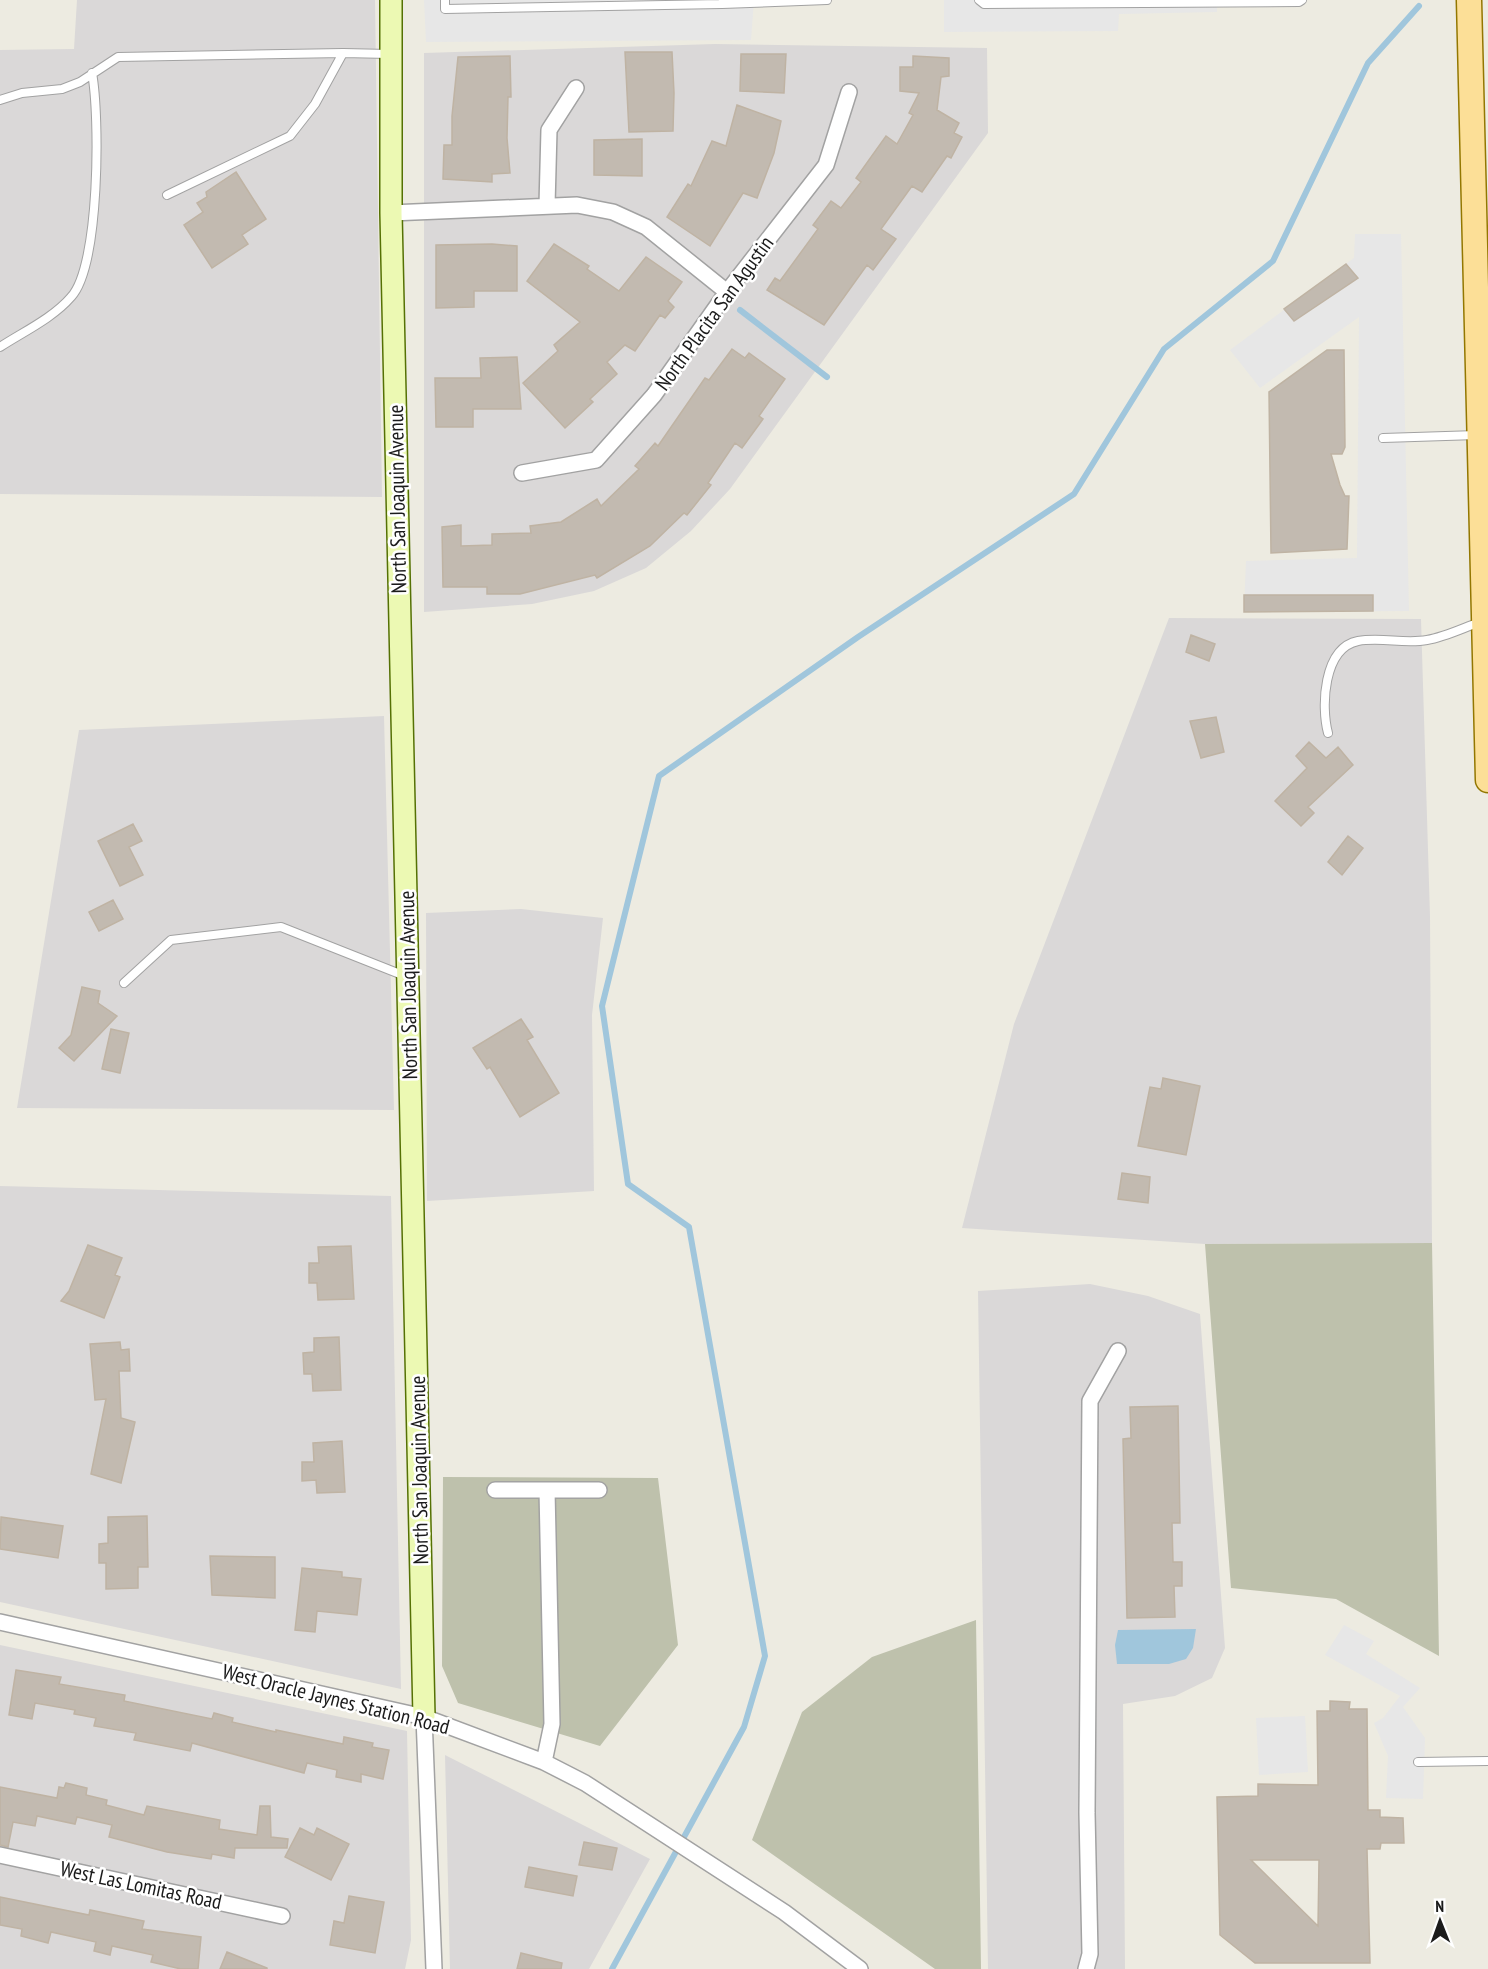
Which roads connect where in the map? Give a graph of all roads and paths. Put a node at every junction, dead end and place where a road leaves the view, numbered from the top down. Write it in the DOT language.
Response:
graph roads {
  1 [pos="391,0"];
  2 [pos="445,0"];
  3 [pos="827,0"];
  4 [pos="979,0"];
  5 [pos="1302,0"];
  6 [pos="1468,0"];
  7 [pos="723,2"];
  8 [pos="591,3"];
  9 [pos="343,53"];
  10 [pos="391,54"];
  11 [pos="1479,63"];
  12 [pos="92,73"];
  13 [pos="576,88"];
  14 [pos="849,92"];
  15 [pos="0,100"];
  16 [pos="167,195"];
  17 [pos="547,205"];
  18 [pos="391,213"];
  19 [pos="727,292"];
  20 [pos="0,347"];
  21 [pos="1479,435"];
  22 [pos="1383,438"];
  23 [pos="522,473"];
  24 [pos="1484,620"];
  25 [pos="1328,733"];
  26 [pos="1488,780"];
  27 [pos="408,977"];
  28 [pos="124,982"];
  29 [pos="1118,1351"];
  30 [pos="495,1490"];
  31 [pos="547,1490"];
  32 [pos="599,1490"];
  33 [pos="0,1622"];
  34 [pos="424,1717"];
  35 [pos="1488,1761"];
  36 [pos="544,1762"];
  37 [pos="1418,1762"];
  38 [pos="0,1855"];
  39 [pos="282,1916"];
  40 [pos="434,1969"];
  41 [pos="860,1969"];
  42 [pos="1086,1969"];
  1 -- 10 [label="street, North San Joaquin Avenue"];
  2 -- 8 [label="lane"];
  3 -- 7 [label="lane"];
  4 -- 5 [label="lane"];
  6 -- 11 [label="main road"];
  7 -- 8 [label="lane"];
  9 -- 10 [label="lane"];
  9 -- 12 [label="lane"];
  9 -- 16 [label="lane"];
  10 -- 18 [label="street, North San Joaquin Avenue"];
  11 -- 21 [label="main road"];
  12 -- 15 [label="lane"];
  12 -- 20 [label="lane"];
  13 -- 17 [label="street"];
  14 -- 19 [label="street, North Placita San Agustin"];
  17 -- 18 [label="street"];
  17 -- 19 [label="street"];
  18 -- 27 [label="street, North San Joaquin Avenue"];
  19 -- 23 [label="street, North Placita San Agustin"];
  21 -- 22 [label="lane"];
  21 -- 24 [label="main road"];
  24 -- 25 [label="lane"];
  24 -- 26 [label="main road"];
  27 -- 28 [label="lane"];
  27 -- 34 [label="street, North San Joaquin Avenue"];
  29 -- 42 [label="street"];
  30 -- 31 [label="street"];
  31 -- 32 [label="street"];
  31 -- 36 [label="street"];
  33 -- 34 [label="street, West Oracle Jaynes Station Road"];
  34 -- 36 [label="street, West Oracle Jaynes Station Road"];
  34 -- 40 [label="street, North San Joaquin Avenue"];
  35 -- 37 [label="lane"];
  36 -- 41 [label="street, West Oracle Jaynes Station Road"];
  38 -- 39 [label="street, West Las Lomitas Road"];
}
